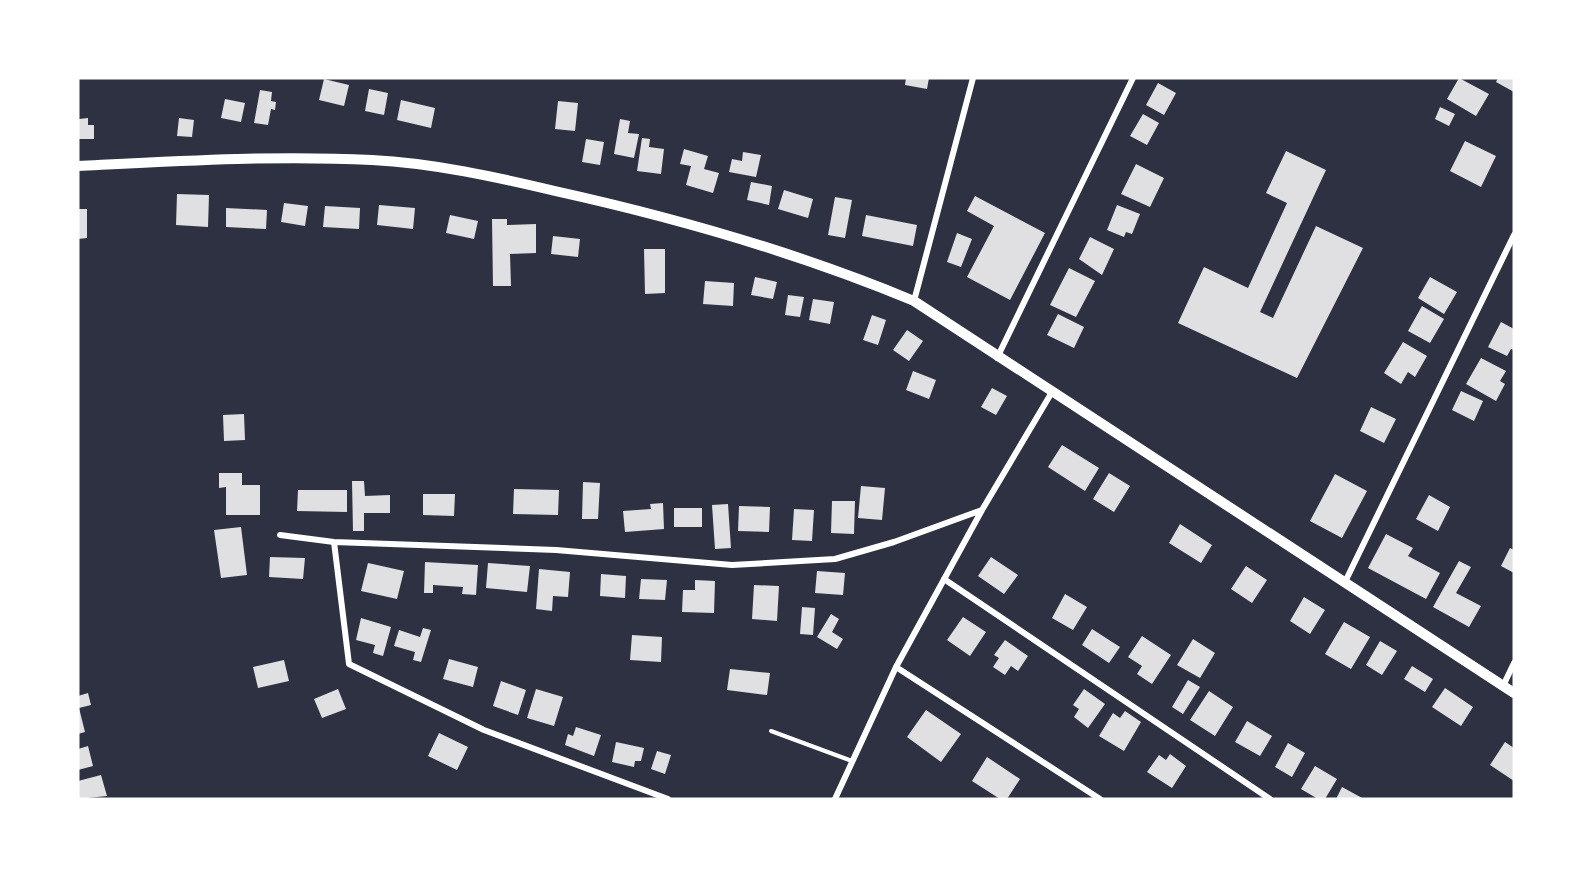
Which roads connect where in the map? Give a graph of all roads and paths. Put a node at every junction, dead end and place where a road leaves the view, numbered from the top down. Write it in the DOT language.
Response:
graph roads {
  1 [pos="973,78"];
  2 [pos="1133,78"];
  3 [pos="78,166"];
  4 [pos="1514,235"];
  5 [pos="914,301"];
  6 [pos="997,357"];
  7 [pos="1052,392"];
  8 [pos="982,510"];
  9 [pos="280,536"];
  10 [pos="334,542"];
  11 [pos="944,579"];
  12 [pos="1345,582"];
  13 [pos="1514,663"];
  14 [pos="896,668"];
  15 [pos="1503,686"];
  16 [pos="1514,693"];
  17 [pos="771,731"];
  18 [pos="852,761"];
  19 [pos="668,799"];
  20 [pos="835,799"];
  21 [pos="1100,799"];
  22 [pos="1270,799"];
  1 -- 5 [label="street"];
  2 -- 6 [label="street"];
  3 -- 5 [label="street"];
  4 -- 12 [label="street"];
  5 -- 6 [label="street"];
  6 -- 7 [label="street"];
  7 -- 8 [label="street"];
  7 -- 12 [label="street"];
  8 -- 10 [label="street"];
  8 -- 11 [label="street"];
  9 -- 10 [label="street"];
  10 -- 19 [label="street"];
  11 -- 14 [label="street"];
  11 -- 22 [label="street"];
  12 -- 15 [label="street"];
  13 -- 15 [label="street"];
  14 -- 18 [label="street"];
  14 -- 21 [label="street"];
  15 -- 16 [label="street"];
  17 -- 18 [label="lane"];
  18 -- 20 [label="street"];
}
